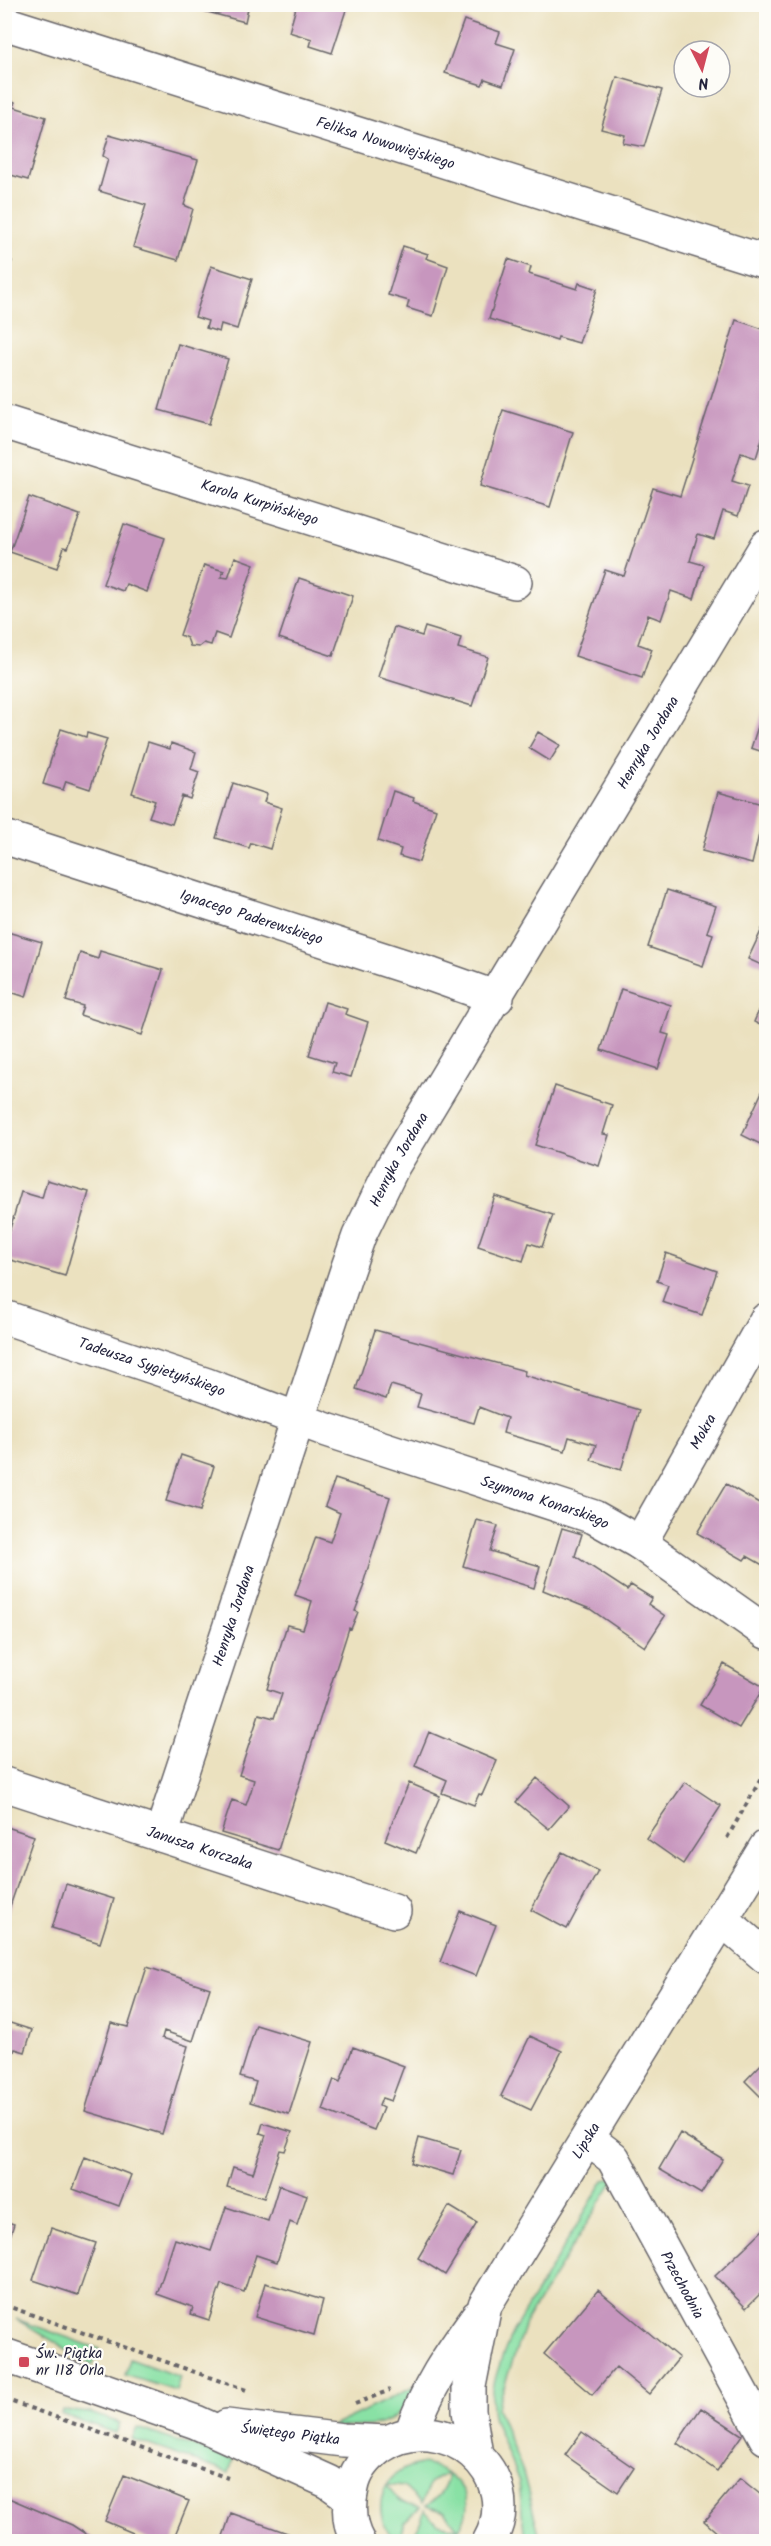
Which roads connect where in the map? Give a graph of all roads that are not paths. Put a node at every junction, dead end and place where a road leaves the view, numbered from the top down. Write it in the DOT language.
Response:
graph roads {
  1 [pos="4,23"];
  2 [pos="766,262"];
  3 [pos="4,422"];
  4 [pos="766,546"];
  5 [pos="514,582"];
  6 [pos="4,837"];
  7 [pos="496,998"];
  8 [pos="4,1317"];
  9 [pos="766,1320"];
  10 [pos="298,1419"];
  11 [pos="640,1543"];
  12 [pos="766,1632"];
  13 [pos="4,1784"];
  14 [pos="161,1834"];
  15 [pos="766,1847"];
  16 [pos="394,1911"];
  17 [pos="722,1919"];
  18 [pos="766,1957"];
  19 [pos="588,2139"];
  20 [pos="485,2305"];
  21 [pos="4,2355"];
  22 [pos="196,2422"];
  23 [pos="399,2438"];
  24 [pos="766,2438"];
  25 [pos="476,2455"];
  26 [pos="350,2497"];
  27 [pos="356,2540"];
  28 [pos="491,2540"];
  1 -- 2 [label="street, Feliksa Nowowiejskiego"];
  3 -- 5 [label="street, Karola Kurpińskiego"];
  4 -- 7 [label="street, Henryka Jordana"];
  6 -- 7 [label="street, Ignacego Paderewskiego"];
  7 -- 10 [label="street, Henryka Jordana"];
  8 -- 10 [label="street, Tadeusza Sygietyńskiego"];
  9 -- 11 [label="street, Mokra"];
  10 -- 11 [label="street, Szymona Konarskiego"];
  10 -- 14 [label="street, Henryka Jordana"];
  11 -- 12 [label="street, Szymona Konarskiego"];
  13 -- 14 [label="street, Janusza Korczaka"];
  14 -- 16 [label="street, Janusza Korczaka"];
  15 -- 17 [label="street, Lipska"];
  17 -- 18 [label="street"];
  17 -- 19 [label="street, Lipska"];
  19 -- 20 [label="street, Lipska"];
  19 -- 24 [label="street, Przechodnia"];
  20 -- 23 [label="street"];
  20 -- 25 [label="street, Lipska"];
  21 -- 22 [label="street, Świętego Piątka"];
  22 -- 23 [label="street, Świętego Piątka"];
  22 -- 26 [label="street, Świętego Piątka"];
  23 -- 25 [label="street, Świętego Piątka"];
  23 -- 26 [label="street"];
  25 -- 28 [label="street"];
  26 -- 27 [label="street"];
}
